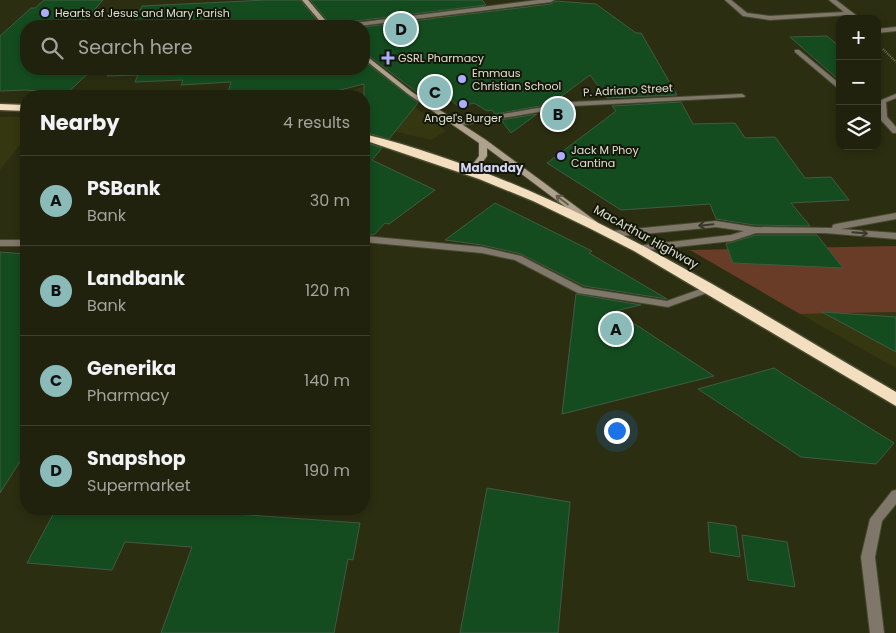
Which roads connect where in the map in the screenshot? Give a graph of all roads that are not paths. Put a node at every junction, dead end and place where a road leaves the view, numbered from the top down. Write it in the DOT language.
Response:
graph roads {
  1 [pos="305,0"];
  2 [pos="551,0"];
  3 [pos="728,0"];
  4 [pos="832,0"];
  5 [pos="848,13"];
  6 [pos="851,15"];
  7 [pos="322,20"];
  8 [pos="370,23"];
  9 [pos="896,29"];
  10 [pos="881,31"];
  11 [pos="797,52"];
  12 [pos="370,61"];
  13 [pos="836,85"];
  14 [pos="742,96"];
  15 [pos="896,96"];
  16 [pos="881,102"];
  17 [pos="881,105"];
  18 [pos="0,107"];
  19 [pos="20,108"];
  20 [pos="457,124"];
  21 [pos="896,131"];
  22 [pos="370,139"];
  23 [pos="483,142"];
  24 [pos="471,172"];
  25 [pos="896,216"];
  26 [pos="754,230"];
  27 [pos="825,230"];
  28 [pos="607,232"];
  29 [pos="896,236"];
  30 [pos="370,240"];
  31 [pos="0,243"];
  32 [pos="20,243"];
  33 [pos="639,248"];
  34 [pos="709,290"];
  35 [pos="896,400"];
  36 [pos="896,495"];
  37 [pos="877,633"];
  1 -- 7 [label="main road"];
  2 -- 8 [label="street"];
  3 -- 5 [label="street"];
  4 -- 5 [label="street"];
  5 -- 6 [label="street"];
  9 -- 10 [label="street"];
  11 -- 13 [label="street"];
  12 -- 20 [label="main road"];
  14 -- 20 [label="street, P. Adriano Street"];
  15 -- 16 [label="street"];
  17 -- 21 [label="street"];
  18 -- 19 [label="highway"];
  20 -- 23 [label="main road"];
  22 -- 24 [label="highway, MacArthur Highway"];
  23 -- 24 [label="main road"];
  28 -- 23 [label="main road, one-way"];
  24 -- 28 [label="highway, MacArthur Highway"];
  25 -- 27 [label="street"];
  26 -- 27 [label="street"];
  26 -- 28 [label="street, one-way"];
  26 -- 33 [label="street"];
  27 -- 29 [label="street, one-way"];
  28 -- 33 [label="highway, MacArthur Highway"];
  30 -- 34 [label="street"];
  31 -- 32 [label="street"];
  33 -- 34 [label="highway, MacArthur Highway"];
  34 -- 35 [label="highway, MacArthur Highway"];
  36 -- 37 [label="street"];
}
